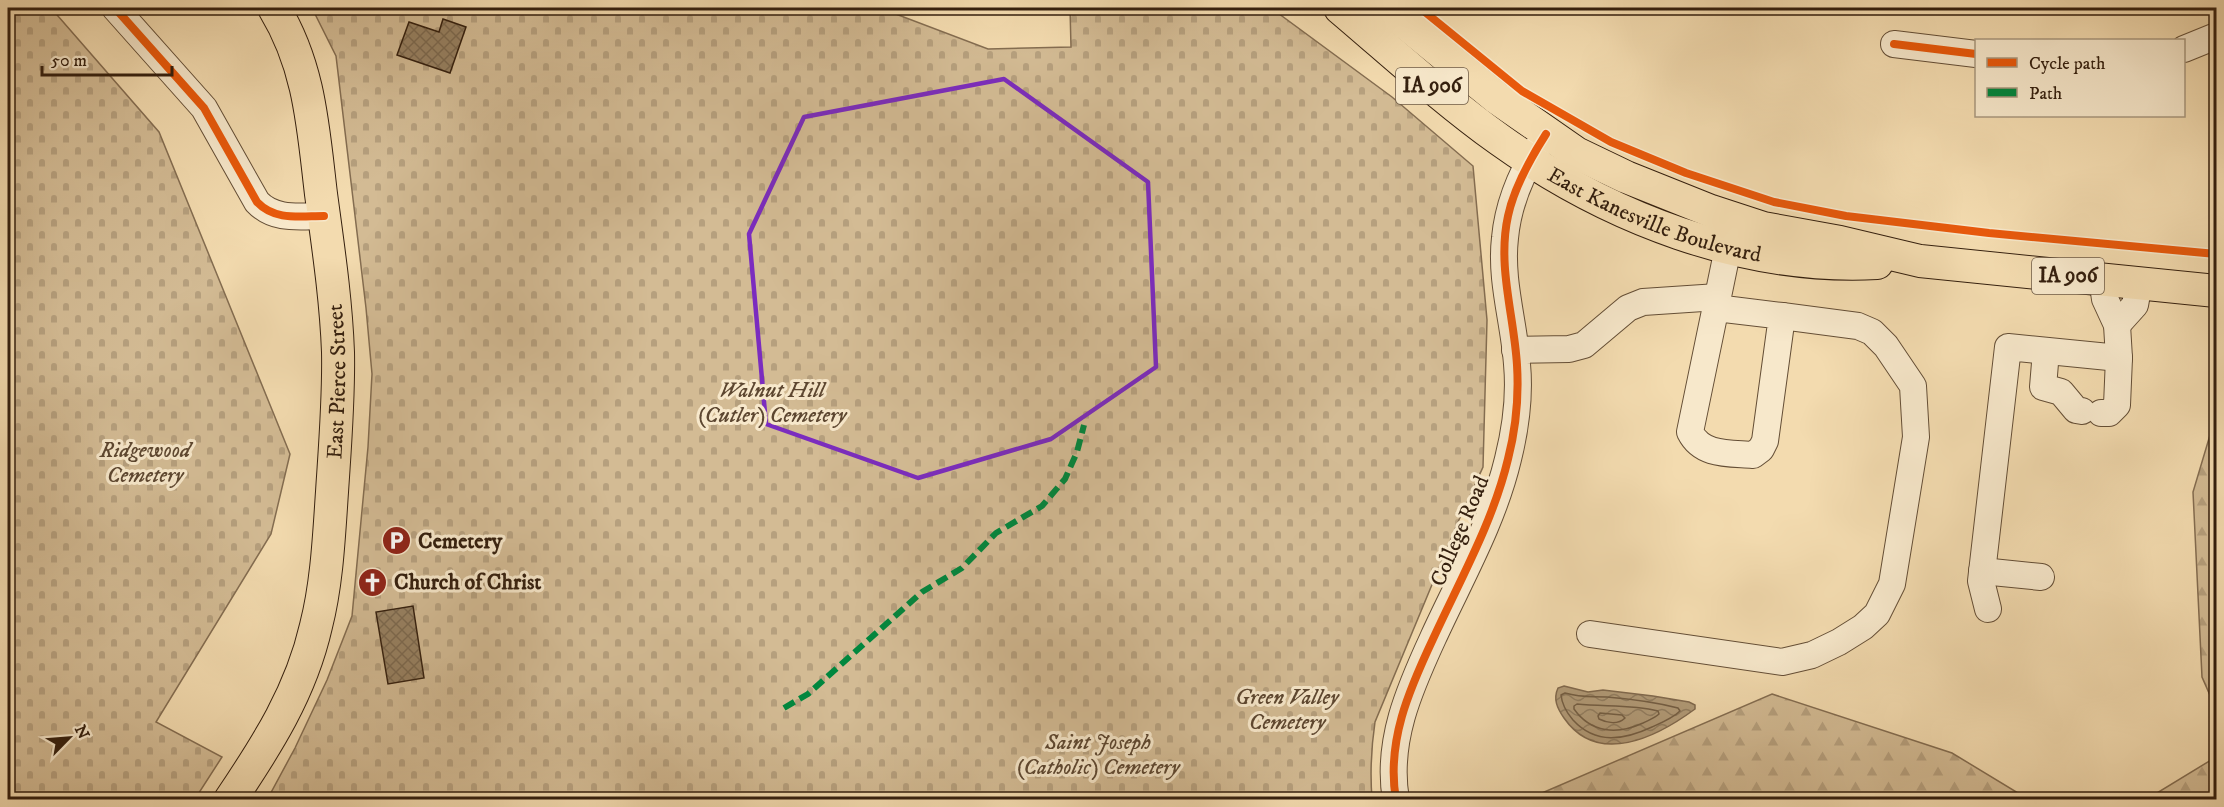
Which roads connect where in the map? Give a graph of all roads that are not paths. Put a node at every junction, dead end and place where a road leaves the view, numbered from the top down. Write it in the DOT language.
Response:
graph roads {
  1 [pos="115,8"];
  2 [pos="274,8"];
  3 [pos="1340,8"];
  4 [pos="1387,8"];
  5 [pos="2217,36"];
  6 [pos="1894,44"];
  7 [pos="2185,49"];
  8 [pos="1975,54"];
  9 [pos="1538,147"];
  10 [pos="324,216"];
  11 [pos="1728,248"];
  12 [pos="1920,261"];
  13 [pos="2102,279"];
  14 [pos="2139,283"];
  15 [pos="2217,291"];
  16 [pos="1717,303"];
  17 [pos="1782,316"];
  18 [pos="2117,325"];
  19 [pos="1515,350"];
  20 [pos="2046,351"];
  21 [pos="2119,358"];
  22 [pos="1982,571"];
  23 [pos="2041,577"];
  24 [pos="1988,609"];
  25 [pos="1590,634"];
  26 [pos="230,800"];
  27 [pos="1396,800"];
  1 -- 10 [label="street"];
  2 -- 10 [label="main road, East Pierce Street"];
  3 -- 9 [label="main road, East Kanesville Boulevard / IA 906"];
  4 -- 9 [label="main road, East Kanesville Boulevard / IA 906"];
  5 -- 7 [label="street"];
  6 -- 8 [label="street"];
  9 -- 11 [label="main road, East Kanesville Boulevard / IA 906"];
  9 -- 12 [label="main road, East Kanesville Boulevard / IA 906"];
  9 -- 19 [label="street, College Road"];
  10 -- 26 [label="main road, East Pierce Street"];
  11 -- 12 [label="main road, East Kanesville Boulevard / IA 906"];
  11 -- 16 [label="street"];
  12 -- 13 [label="main road, East Kanesville Boulevard / IA 906"];
  13 -- 14 [label="main road, East Kanesville Boulevard / IA 906"];
  13 -- 18 [label="street"];
  14 -- 15 [label="main road, East Kanesville Boulevard / IA 906"];
  14 -- 18 [label="street"];
  16 -- 17 [label="street"];
  16 -- 17 [label="street"];
  16 -- 19 [label="street"];
  17 -- 25 [label="street"];
  18 -- 21 [label="street"];
  19 -- 27 [label="street, College Road"];
  20 -- 21 [label="street"];
  20 -- 21 [label="street"];
  20 -- 22 [label="street"];
  22 -- 23 [label="street"];
  22 -- 24 [label="street"];
}
